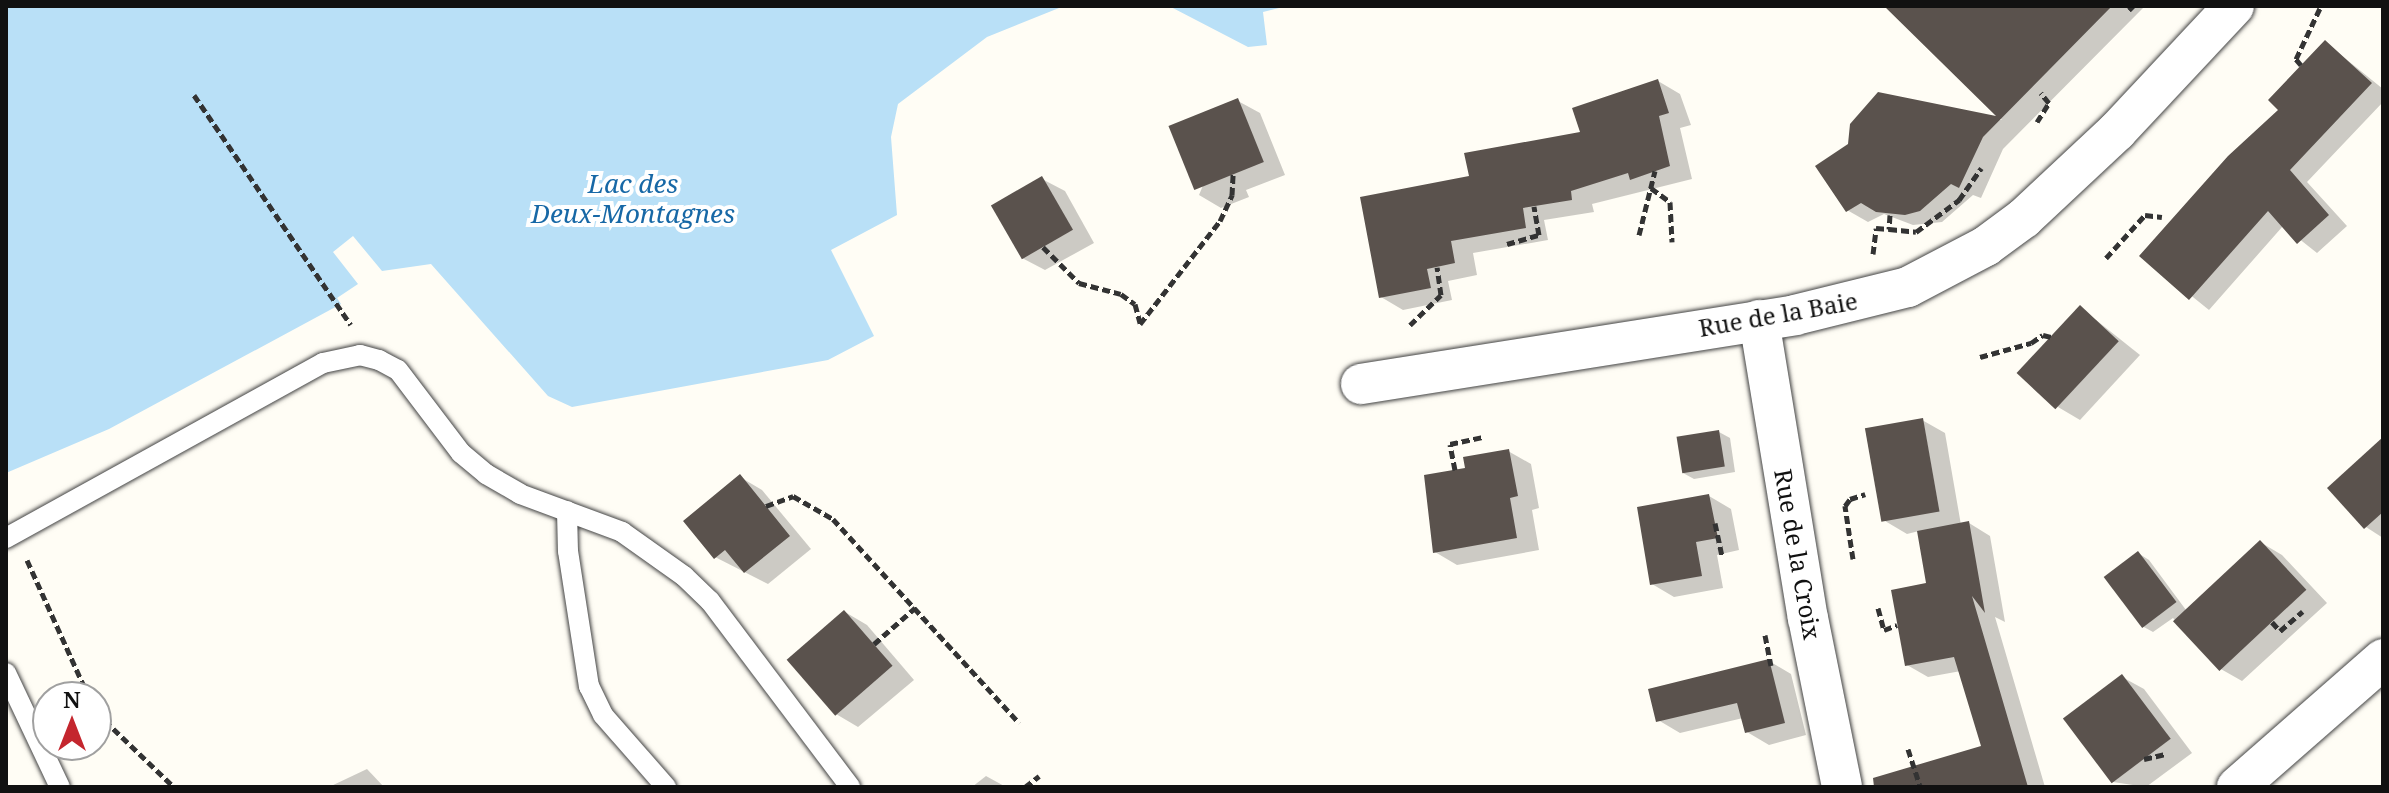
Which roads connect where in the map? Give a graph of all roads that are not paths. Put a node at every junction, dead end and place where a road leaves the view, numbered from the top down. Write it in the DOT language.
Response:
graph roads {
  1 [pos="2234,6"];
  2 [pos="1759,320"];
  3 [pos="1361,384"];
  4 [pos="567,511"];
  5 [pos="6,538"];
  6 [pos="2383,659"];
  7 [pos="6,673"];
  8 [pos="60,787"];
  9 [pos="666,787"];
  10 [pos="850,787"];
  11 [pos="1842,787"];
  12 [pos="2237,787"];
  1 -- 2 [label="street, Rue de la Baie"];
  2 -- 3 [label="street, Rue de la Baie"];
  2 -- 11 [label="street, Rue de la Croix"];
  4 -- 5 [label="lane"];
  4 -- 9 [label="lane"];
  4 -- 10 [label="lane"];
  6 -- 12 [label="street"];
  7 -- 8 [label="lane"];
}
